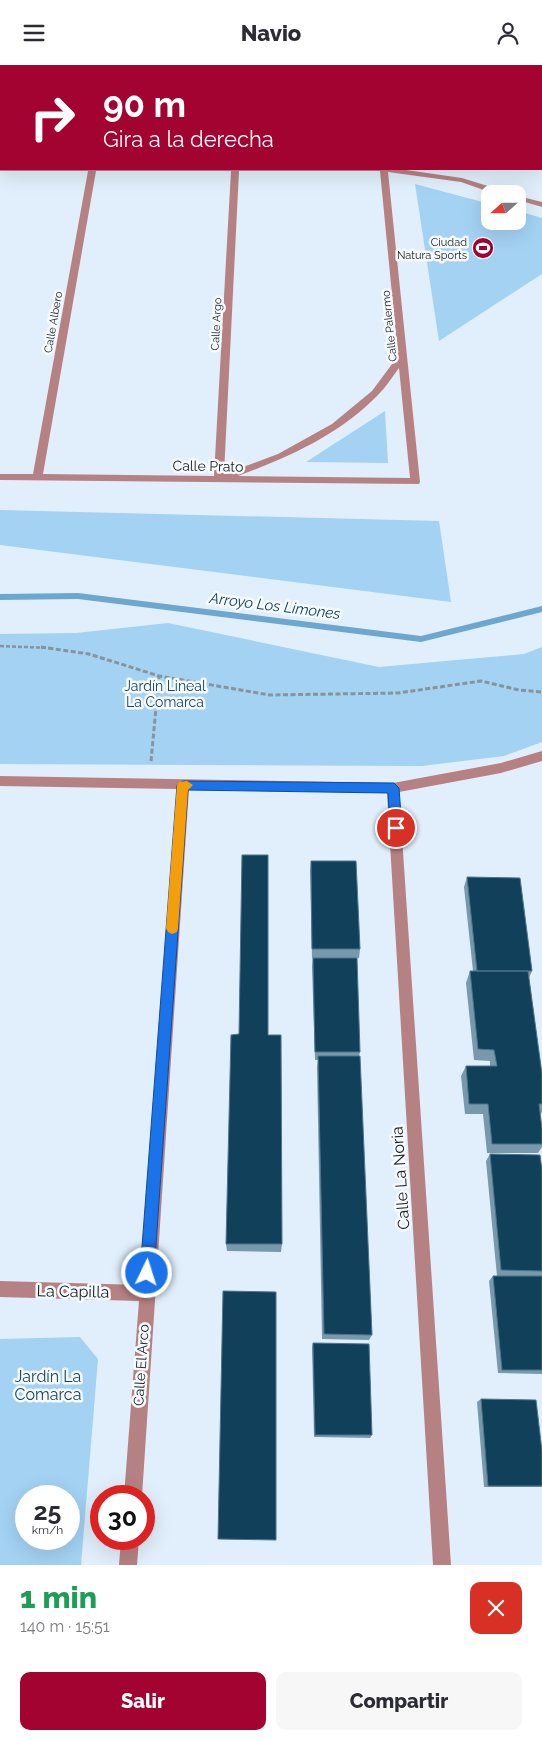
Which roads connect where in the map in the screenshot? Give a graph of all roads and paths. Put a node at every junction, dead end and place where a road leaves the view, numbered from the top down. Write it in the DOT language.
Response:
graph roads {
  1 [pos="92,170"];
  2 [pos="235,170"];
  3 [pos="384,170"];
  4 [pos="391,170"];
  5 [pos="481,186"];
  6 [pos="526,200"];
  7 [pos="542,205"];
  8 [pos="403,356"];
  9 [pos="0,477"];
  10 [pos="37,478"];
  11 [pos="219,480"];
  12 [pos="415,481"];
  13 [pos="0,646"];
  14 [pos="159,675"];
  15 [pos="542,692"];
  16 [pos="542,756"];
  17 [pos="150,769"];
  18 [pos="0,781"];
  19 [pos="183,785"];
  20 [pos="394,788"];
  21 [pos="0,1289"];
  22 [pos="146,1293"];
  23 [pos="134,1485"];
  24 [pos="129,1550"];
  25 [pos="128,1565"];
  26 [pos="442,1565"];
  1 -- 10 [label="street, Calle Albero"];
  2 -- 11 [label="street, Calle Argo"];
  3 -- 8 [label="street, Calle Palermo"];
  4 -- 5 [label="street"];
  6 -- 7 [label="street"];
  8 -- 11 [label="street"];
  8 -- 12 [label="street, Calle Palermo"];
  9 -- 10 [label="street, Calle Prato"];
  10 -- 11 [label="street, Calle Prato"];
  11 -- 12 [label="street, Calle Prato"];
  13 -- 14 [label="path"];
  14 -- 15 [label="path"];
  14 -- 17 [label="path"];
  16 -- 20 [label="street"];
  18 -- 19 [label="street"];
  19 -- 20 [label="street"];
  19 -- 22 [label="street, Calle El Arco"];
  20 -- 26 [label="street, Calle La Noria"];
  21 -- 22 [label="street, La Capilla"];
  22 -- 23 [label="street, Calle El Arco"];
  24 -- 25 [label="street"];
}
